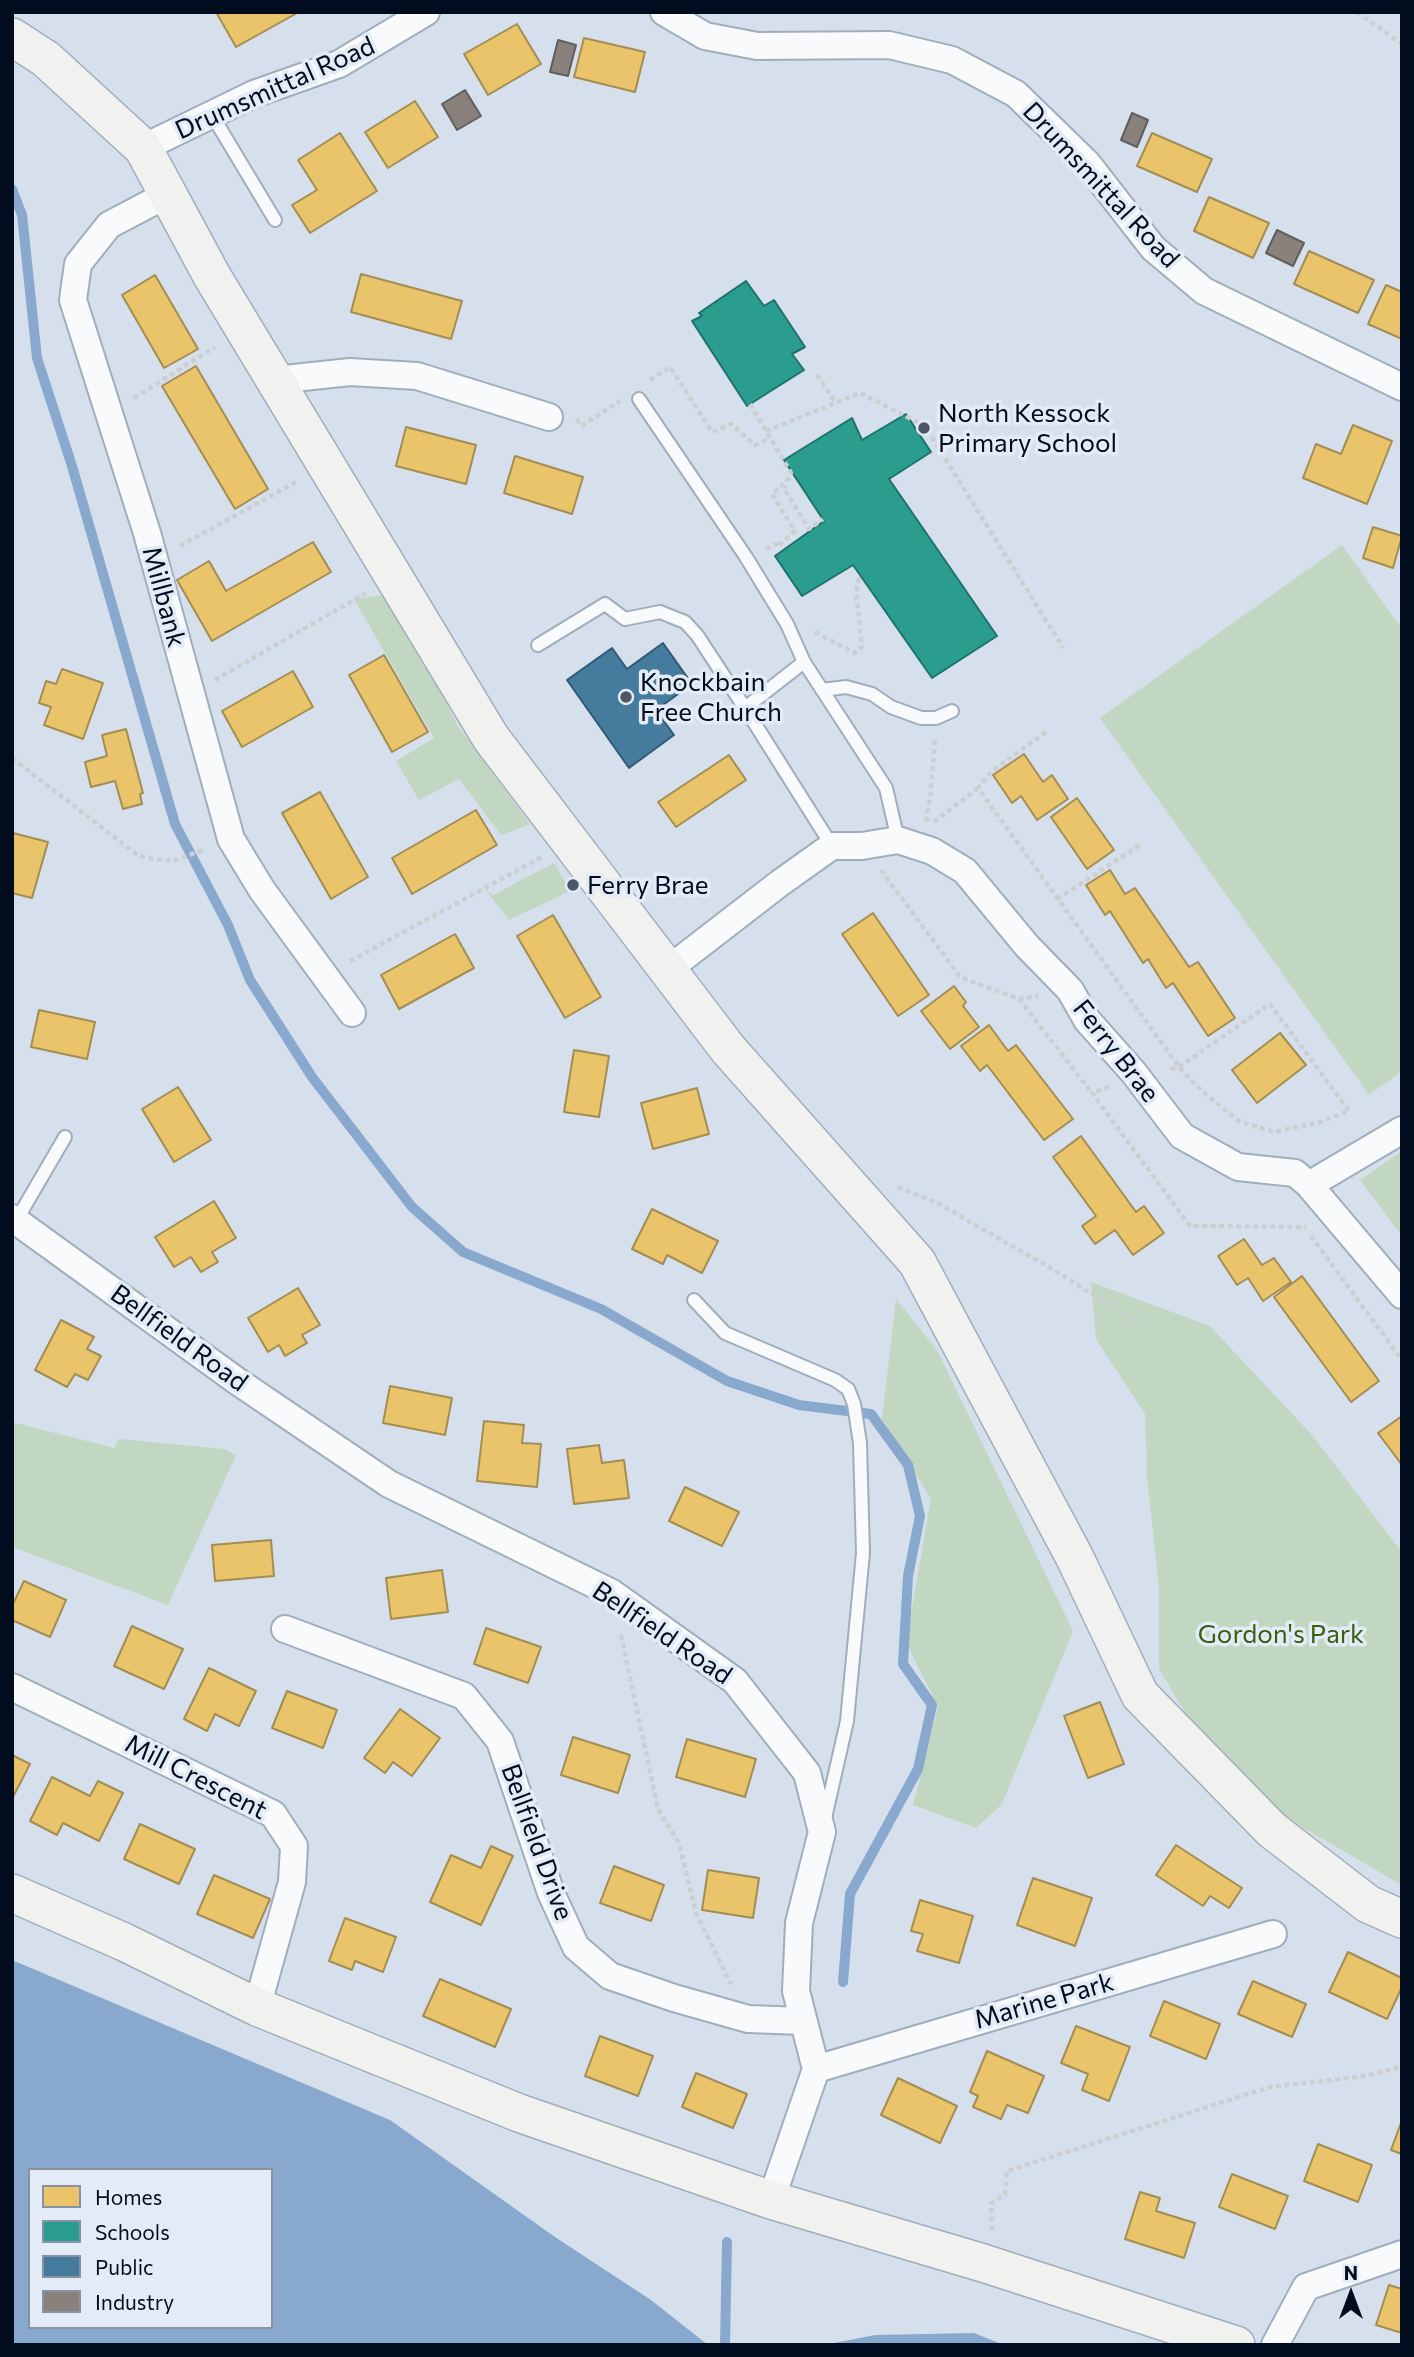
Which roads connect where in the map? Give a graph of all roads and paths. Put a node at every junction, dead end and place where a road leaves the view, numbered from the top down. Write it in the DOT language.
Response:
graph roads {
  1 [pos="663,12"];
  2 [pos="1357,12"];
  3 [pos="409,17"];
  4 [pos="12,37"];
  5 [pos="1402,44"];
  6 [pos="212,115"];
  7 [pos="143,148"];
  8 [pos="167,194"];
  9 [pos="275,220"];
  10 [pos="244,328"];
  11 [pos="817,375"];
  12 [pos="275,380"];
  13 [pos="1402,387"];
  14 [pos="639,398"];
  15 [pos="836,403"];
  16 [pos="750,404"];
  17 [pos="108,411"];
  18 [pos="549,417"];
  19 [pos="766,431"];
  20 [pos="326,465"];
  21 [pos="784,489"];
  22 [pos="823,519"];
  23 [pos="746,557"];
  24 [pos="155,561"];
  25 [pos="860,575"];
  26 [pos="393,577"];
  27 [pos="790,631"];
  28 [pos="538,645"];
  29 [pos="1063,648"];
  30 [pos="804,663"];
  31 [pos="822,690"];
  32 [pos="190,694"];
  33 [pos="745,708"];
  34 [pos="952,711"];
  35 [pos="936,718"];
  36 [pos="1046,732"];
  37 [pos="12,758"];
  38 [pos="978,788"];
  39 [pos="231,839"];
  40 [pos="898,840"];
  41 [pos="571,842"];
  42 [pos="1143,843"];
  43 [pos="832,846"];
  44 [pos="863,846"];
  45 [pos="1057,899"];
  46 [pos="666,971"];
  47 [pos="324,975"];
  48 [pos="1070,990"];
  49 [pos="1019,999"];
  50 [pos="352,1013"];
  51 [pos="1179,1067"];
  52 [pos="1092,1093"];
  53 [pos="1402,1130"];
  54 [pos="65,1137"];
  55 [pos="1309,1185"];
  56 [pos="852,1188"];
  57 [pos="14,1220"];
  58 [pos="1304,1227"];
  59 [pos="1402,1295"];
  60 [pos="694,1300"];
  61 [pos="1142,1326"];
  62 [pos="1402,1360"];
  63 [pos="612,1593"];
  64 [pos="285,1629"];
  65 [pos="12,1687"];
  66 [pos="822,1832"];
  67 [pos="12,1893"];
  68 [pos="1402,1919"];
  69 [pos="1273,1934"];
  70 [pos="257,2007"];
  71 [pos="748,2019"];
  72 [pos="803,2021"];
  73 [pos="1402,2066"];
  74 [pos="816,2069"];
  75 [pos="771,2200"];
  76 [pos="1402,2254"];
  77 [pos="973,2260"];
  78 [pos="1236,2345"];
  79 [pos="1275,2345"];
  1 -- 13 [label="street, Drumsmittal Road"];
  2 -- 5 [label="path"];
  3 -- 6 [label="street, Drumsmittal Road"];
  4 -- 7 [label="street"];
  6 -- 7 [label="street, Drumsmittal Road"];
  6 -- 9 [label="lane"];
  7 -- 8 [label="street"];
  8 -- 10 [label="street"];
  8 -- 17 [label="street, Millbank"];
  10 -- 12 [label="street"];
  10 -- 17 [label="path"];
  11 -- 15 [label="path"];
  12 -- 18 [label="street"];
  12 -- 20 [label="street"];
  14 -- 23 [label="lane"];
  15 -- 19 [label="path"];
  15 -- 29 [label="path"];
  16 -- 19 [label="path"];
  17 -- 24 [label="street, Millbank"];
  19 -- 21 [label="path"];
  20 -- 24 [label="path"];
  20 -- 26 [label="street"];
  21 -- 22 [label="path"];
  21 -- 23 [label="path"];
  23 -- 27 [label="lane"];
  24 -- 32 [label="street, Millbank"];
  25 -- 27 [label="path"];
  26 -- 32 [label="path"];
  26 -- 41 [label="street"];
  27 -- 30 [label="lane"];
  28 -- 33 [label="lane"];
  30 -- 31 [label="lane"];
  30 -- 33 [label="lane"];
  31 -- 35 [label="lane"];
  31 -- 40 [label="lane"];
  32 -- 39 [label="street, Millbank"];
  33 -- 43 [label="lane"];
  34 -- 35 [label="lane"];
  35 -- 38 [label="path"];
  36 -- 38 [label="path"];
  37 -- 39 [label="path"];
  38 -- 45 [label="path"];
  39 -- 47 [label="street, Millbank"];
  40 -- 44 [label="street, Ferry Brae"];
  40 -- 48 [label="street, Ferry Brae"];
  41 -- 46 [label="street"];
  41 -- 47 [label="path"];
  42 -- 45 [label="path"];
  43 -- 44 [label="street, Ferry Brae"];
  43 -- 46 [label="street"];
  44 -- 49 [label="path"];
  45 -- 51 [label="path"];
  46 -- 56 [label="street"];
  47 -- 50 [label="street, Millbank"];
  48 -- 49 [label="path"];
  48 -- 55 [label="street, Ferry Brae"];
  49 -- 52 [label="path"];
  51 -- 51 [label="path"];
  53 -- 55 [label="street"];
  54 -- 57 [label="lane"];
  55 -- 59 [label="street, Ferry Brae"];
  56 -- 61 [label="path"];
  56 -- 68 [label="street"];
  57 -- 63 [label="street, Bellfield Road"];
  58 -- 62 [label="path"];
  60 -- 66 [label="lane"];
  63 -- 66 [label="street, Bellfield Road"];
  63 -- 71 [label="path"];
  64 -- 71 [label="street, Bellfield Drive"];
  65 -- 70 [label="street, Mill Crescent"];
  66 -- 72 [label="street, Bellfield Road"];
  67 -- 70 [label="street"];
  69 -- 74 [label="street, Marine Park"];
  70 -- 75 [label="street"];
  71 -- 72 [label="street, Bellfield Drive"];
  72 -- 74 [label="street, Bellfield Road"];
  73 -- 77 [label="path"];
  74 -- 75 [label="street"];
  75 -- 77 [label="street"];
  76 -- 79 [label="street"];
  77 -- 78 [label="street"];
}
